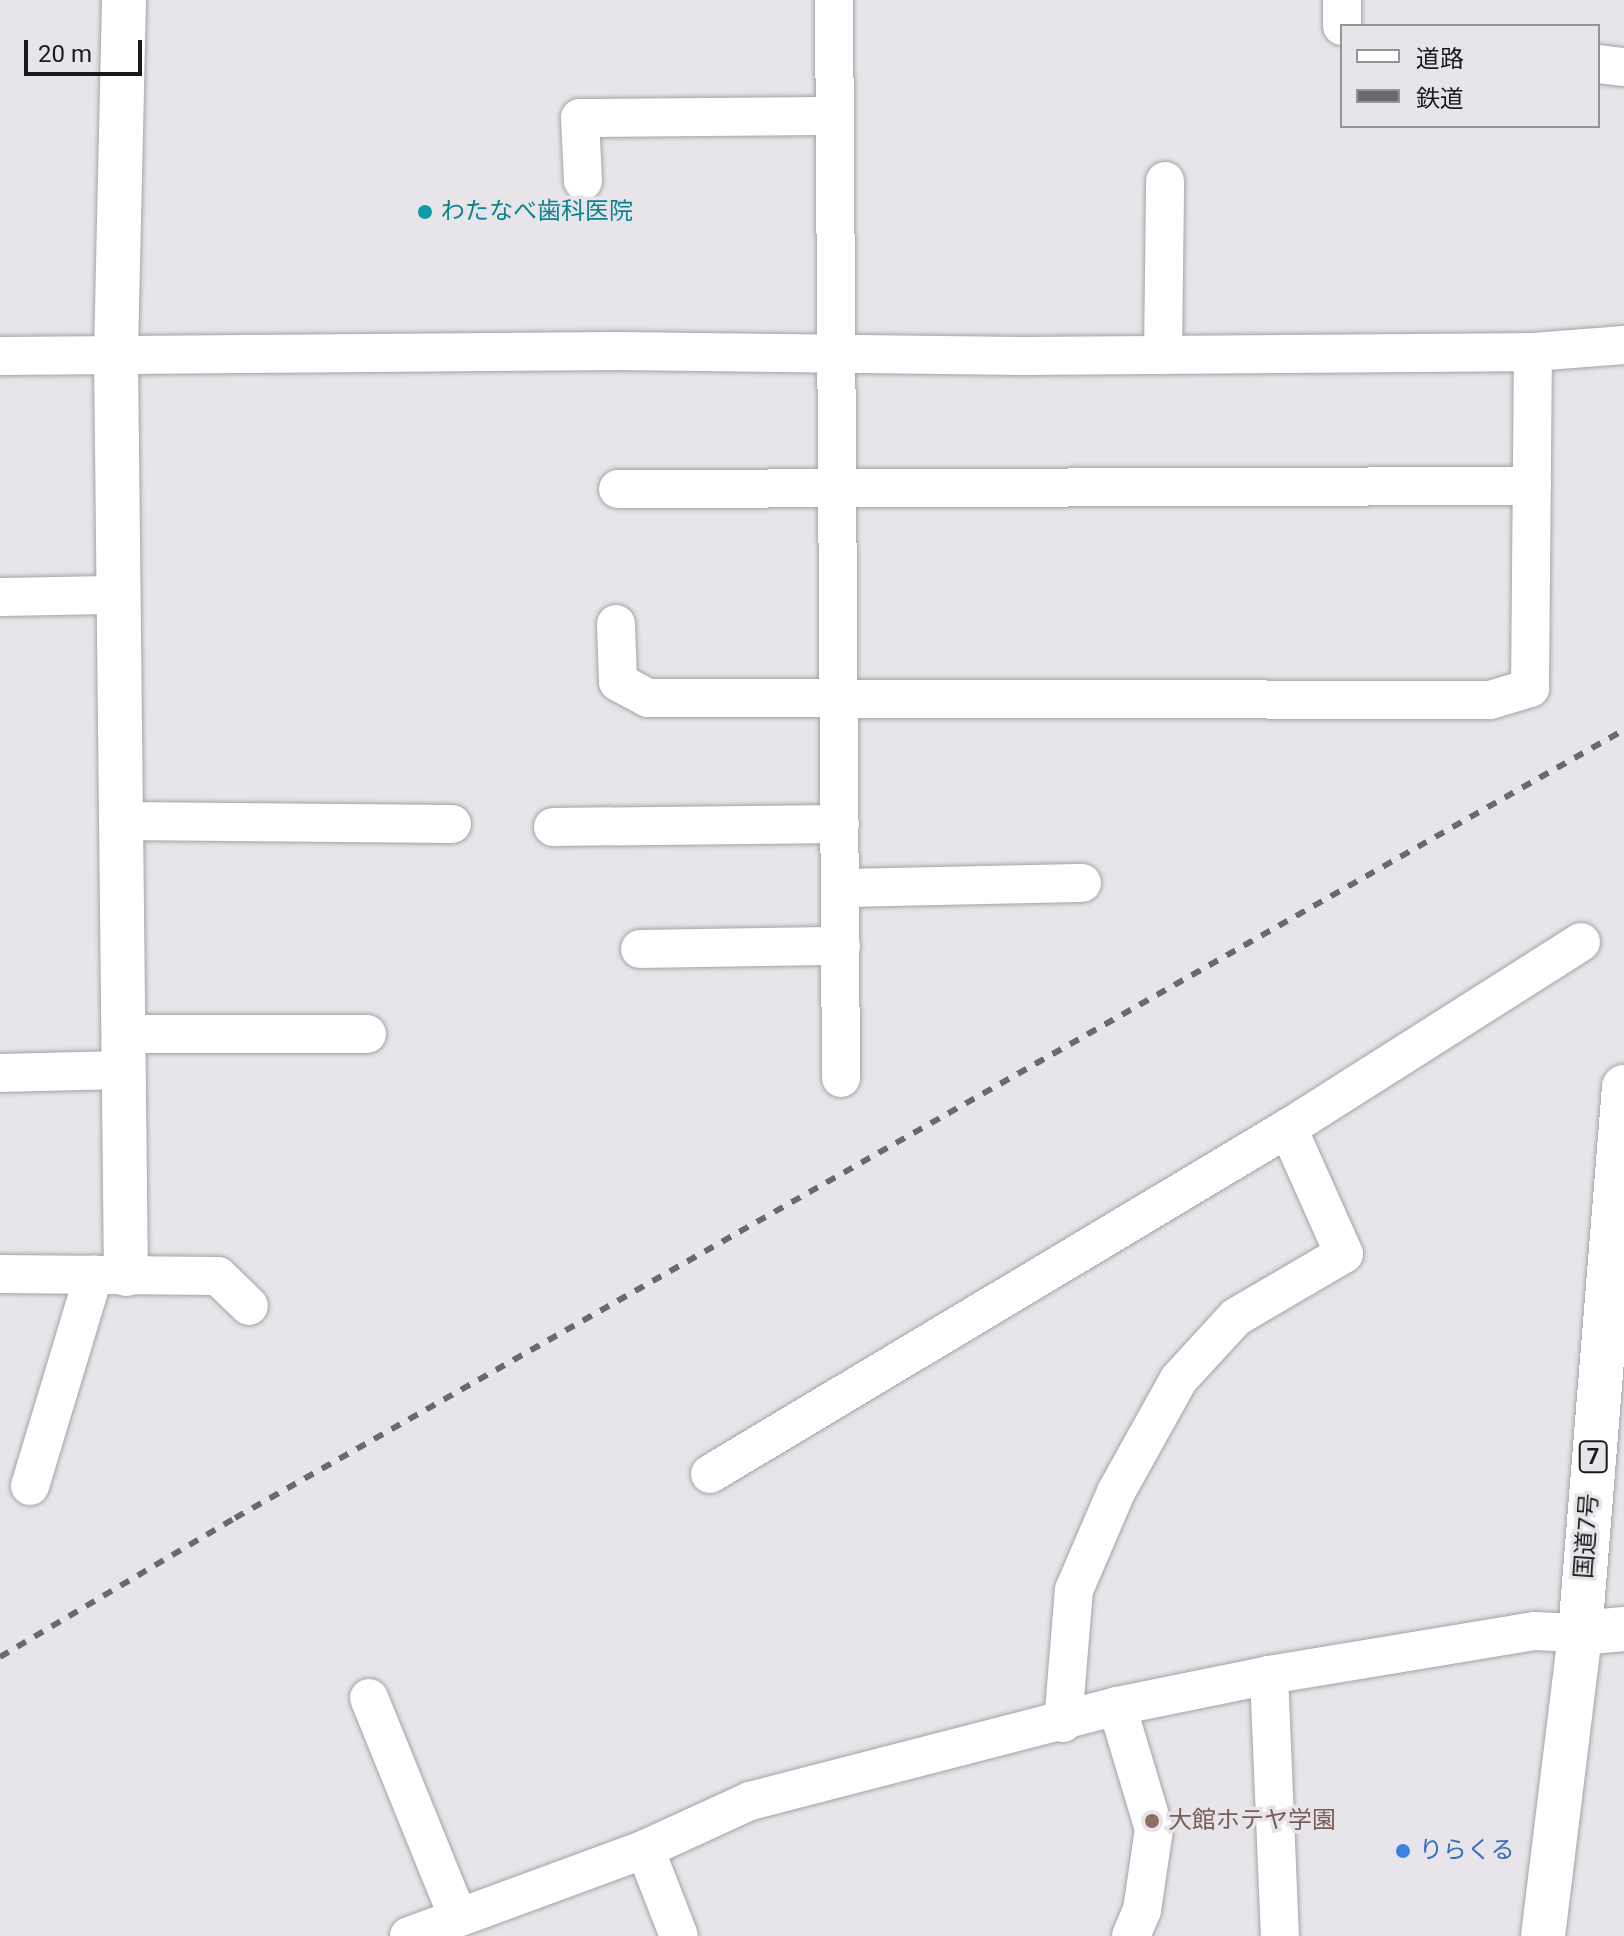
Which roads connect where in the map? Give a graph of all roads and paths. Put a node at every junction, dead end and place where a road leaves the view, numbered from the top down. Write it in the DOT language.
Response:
graph roads {
  1 [pos="124,0"];
  2 [pos="834,0"];
  3 [pos="1342,0"];
  4 [pos="1342,24"];
  5 [pos="1600,64"];
  6 [pos="1624,67"];
  7 [pos="833,116"];
  8 [pos="583,181"];
  9 [pos="1165,181"];
  10 [pos="1624,345"];
  11 [pos="1533,352"];
  12 [pos="836,353"];
  13 [pos="1163,354"];
  14 [pos="0,356"];
  15 [pos="116,356"];
  16 [pos="1532,486"];
  17 [pos="618,489"];
  18 [pos="836,490"];
  19 [pos="118,595"];
  20 [pos="0,597"];
  21 [pos="616,624"];
  22 [pos="838,696"];
  23 [pos="121,821"];
  24 [pos="452,824"];
  25 [pos="840,824"];
  26 [pos="553,827"];
  27 [pos="1082,883"];
  28 [pos="841,888"];
  29 [pos="1581,942"];
  30 [pos="841,946"];
  31 [pos="640,949"];
  32 [pos="367,1034"];
  33 [pos="123,1052"];
  34 [pos="0,1073"];
  35 [pos="841,1078"];
  36 [pos="1624,1087"];
  37 [pos="1288,1128"];
  38 [pos="0,1274"];
  39 [pos="110,1274"];
  40 [pos="249,1306"];
  41 [pos="710,1474"];
  42 [pos="30,1486"];
  43 [pos="1624,1629"];
  44 [pos="1580,1633"];
  45 [pos="1269,1675"];
  46 [pos="369,1698"];
  47 [pos="1117,1706"];
  48 [pos="1063,1723"];
  49 [pos="645,1849"];
  50 [pos="481,1920"];
  51 [pos="409,1936"];
  52 [pos="679,1936"];
  53 [pos="1131,1936"];
  54 [pos="1280,1936"];
  55 [pos="1543,1936"];
  1 -- 15 [label="main road"];
  2 -- 7 [label="street"];
  3 -- 4 [label="street"];
  5 -- 6 [label="street"];
  7 -- 8 [label="street"];
  7 -- 12 [label="street"];
  9 -- 13 [label="street"];
  10 -- 11 [label="street"];
  11 -- 13 [label="street"];
  11 -- 16 [label="street"];
  12 -- 13 [label="street"];
  12 -- 15 [label="street"];
  12 -- 18 [label="street"];
  14 -- 15 [label="street"];
  15 -- 19 [label="main road"];
  16 -- 18 [label="street"];
  16 -- 22 [label="street"];
  17 -- 18 [label="street"];
  18 -- 22 [label="street"];
  19 -- 20 [label="street"];
  19 -- 23 [label="main road"];
  21 -- 22 [label="street"];
  22 -- 25 [label="street"];
  23 -- 24 [label="street"];
  23 -- 33 [label="main road"];
  25 -- 26 [label="street"];
  25 -- 28 [label="street"];
  27 -- 28 [label="street"];
  28 -- 30 [label="street"];
  29 -- 37 [label="street"];
  30 -- 31 [label="street"];
  30 -- 35 [label="street"];
  32 -- 33 [label="street"];
  33 -- 34 [label="street"];
  33 -- 39 [label="main road"];
  36 -- 44 [label="main road, 国道7号 / 7"];
  37 -- 41 [label="street"];
  37 -- 48 [label="street"];
  38 -- 39 [label="street"];
  39 -- 40 [label="street"];
  39 -- 42 [label="street"];
  43 -- 44 [label="main road"];
  44 -- 45 [label="street"];
  44 -- 55 [label="main road, 国道7号 / 7"];
  45 -- 47 [label="street"];
  45 -- 54 [label="street"];
  46 -- 50 [label="street"];
  47 -- 48 [label="street"];
  47 -- 53 [label="street"];
  48 -- 49 [label="street"];
  49 -- 50 [label="street"];
  49 -- 52 [label="street"];
  50 -- 51 [label="street"];
}
